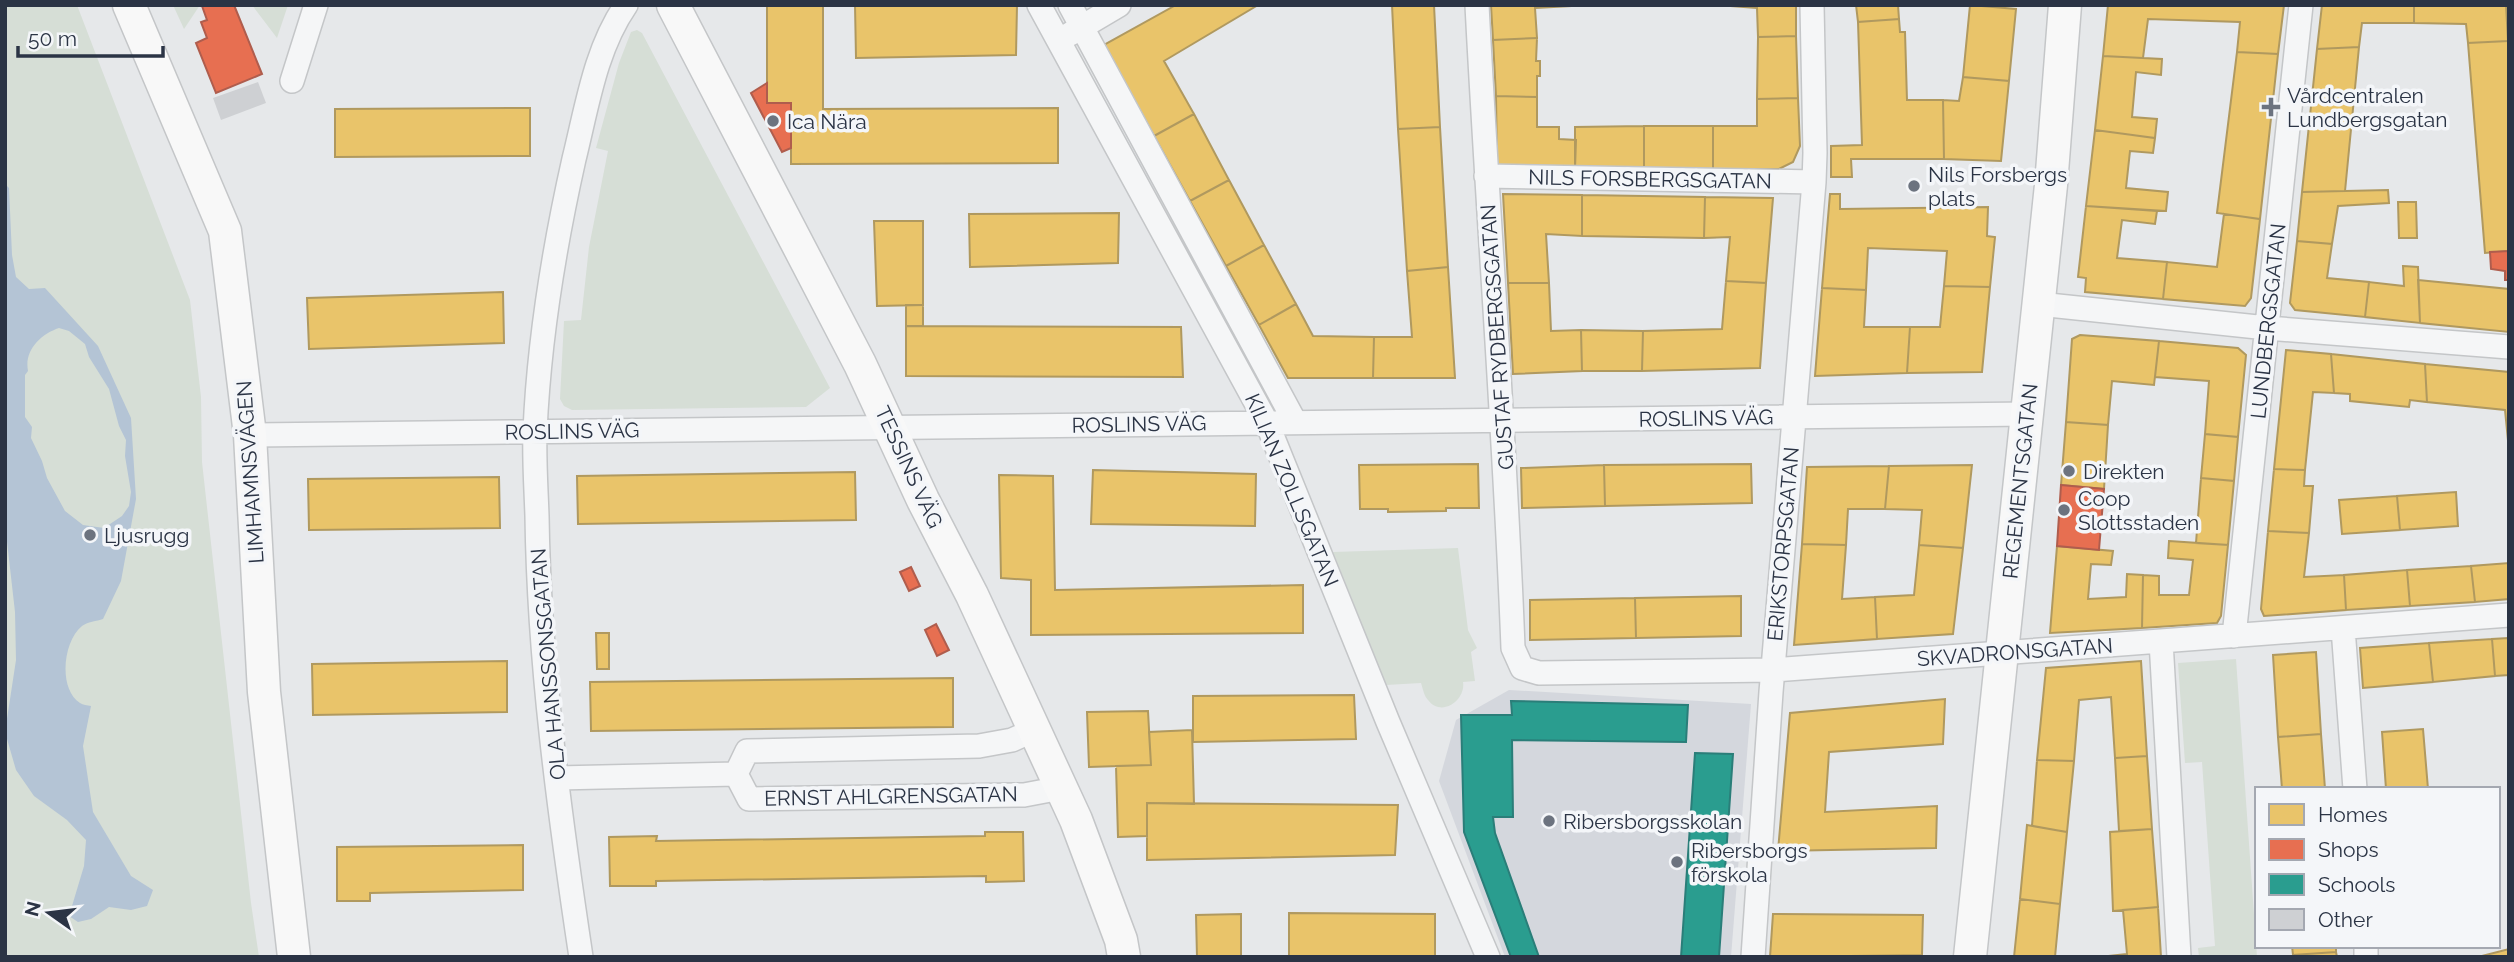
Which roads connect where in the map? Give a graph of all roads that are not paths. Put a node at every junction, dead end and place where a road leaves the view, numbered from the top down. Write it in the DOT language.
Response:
graph roads {
  1 [pos="129,5"];
  2 [pos="316,5"];
  3 [pos="626,5"];
  4 [pos="673,5"];
  5 [pos="1039,5"];
  6 [pos="1070,5"];
  7 [pos="1119,5"];
  8 [pos="1477,5"];
  9 [pos="1812,5"];
  10 [pos="2064,5"];
  11 [pos="2301,5"];
  12 [pos="1082,27"];
  13 [pos="1059,41"];
  14 [pos="292,81"];
  15 [pos="1486,176"];
  16 [pos="1814,182"];
  17 [pos="2039,304"];
  18 [pos="2267,328"];
  19 [pos="2509,347"];
  20 [pos="2028,414"];
  21 [pos="1794,417"];
  22 [pos="1295,422"];
  23 [pos="1504,422"];
  24 [pos="1267,423"];
  25 [pos="890,426"];
  26 [pos="535,432"];
  27 [pos="250,435"];
  28 [pos="2509,615"];
  29 [pos="2343,628"];
  30 [pos="2234,636"];
  31 [pos="2161,641"];
  32 [pos="2001,653"];
  33 [pos="1522,668"];
  34 [pos="1773,670"];
  35 [pos="1034,730"];
  36 [pos="736,774"];
  37 [pos="557,778"];
  38 [pos="2355,787"];
  39 [pos="1061,788"];
  40 [pos="1126,951"];
  41 [pos="294,957"];
  42 [pos="581,957"];
  43 [pos="1488,957"];
  44 [pos="1753,957"];
  45 [pos="1970,957"];
  46 [pos="2179,957"];
  1 -- 27 [label="street, LIMHAMNSVÄGEN"];
  2 -- 14 [label="street"];
  3 -- 26 [label="street, OLA HANSSONSGATAN"];
  4 -- 25 [label="street, TESSINS VÄG"];
  5 -- 13 [label="street, KILIAN ZOLLSGATAN"];
  6 -- 12 [label="street, KILIAN ZOLLSGATAN"];
  7 -- 12 [label="street"];
  8 -- 15 [label="street, GUSTAF RYDBERGSGATAN"];
  9 -- 16 [label="street, ERIKSTORPSGATAN"];
  10 -- 17 [label="street, REGEMENTSGATAN"];
  11 -- 18 [label="street, LUNDBERGSGATAN"];
  12 -- 13 [label="street"];
  12 -- 22 [label="street, KILIAN ZOLLSGATAN"];
  13 -- 24 [label="street, KILIAN ZOLLSGATAN"];
  15 -- 16 [label="street, NILS FORSBERGSGATAN"];
  15 -- 23 [label="street, GUSTAF RYDBERGSGATAN"];
  16 -- 21 [label="street, ERIKSTORPSGATAN"];
  17 -- 18 [label="street"];
  17 -- 20 [label="street, REGEMENTSGATAN"];
  18 -- 19 [label="street"];
  18 -- 30 [label="street, LUNDBERGSGATAN"];
  20 -- 21 [label="street, ROSLINS VÄG"];
  20 -- 32 [label="street, REGEMENTSGATAN"];
  21 -- 23 [label="street, ROSLINS VÄG"];
  21 -- 34 [label="street, ERIKSTORPSGATAN"];
  22 -- 23 [label="street, ROSLINS VÄG"];
  22 -- 24 [label="street, ROSLINS VÄG"];
  23 -- 33 [label="street, GUSTAF RYDBERGSGATAN"];
  24 -- 25 [label="street, ROSLINS VÄG"];
  24 -- 43 [label="street, KILIAN ZOLLSGATAN"];
  25 -- 26 [label="street, ROSLINS VÄG"];
  25 -- 35 [label="street, TESSINS VÄG"];
  26 -- 27 [label="street, ROSLINS VÄG"];
  26 -- 37 [label="street, OLA HANSSONSGATAN"];
  27 -- 41 [label="street, LIMHAMNSVÄGEN"];
  28 -- 29 [label="street, SKVADRONSGATAN"];
  29 -- 30 [label="street, SKVADRONSGATAN"];
  29 -- 38 [label="street"];
  30 -- 31 [label="street, SKVADRONSGATAN"];
  31 -- 32 [label="street, SKVADRONSGATAN"];
  31 -- 46 [label="street"];
  32 -- 34 [label="street, SKVADRONSGATAN"];
  32 -- 45 [label="street, REGEMENTSGATAN"];
  33 -- 34 [label="street, SKVADRONSGATAN"];
  34 -- 44 [label="street, ERIKSTORPSGATAN"];
  35 -- 36 [label="street, ERNST AHLGRENSGATAN"];
  35 -- 39 [label="street, TESSINS VÄG"];
  36 -- 37 [label="street, ERNST AHLGRENSGATAN"];
  36 -- 39 [label="street, ERNST AHLGRENSGATAN"];
  37 -- 42 [label="street, OLA HANSSONSGATAN"];
  39 -- 40 [label="street, TESSINS VÄG"];
}
